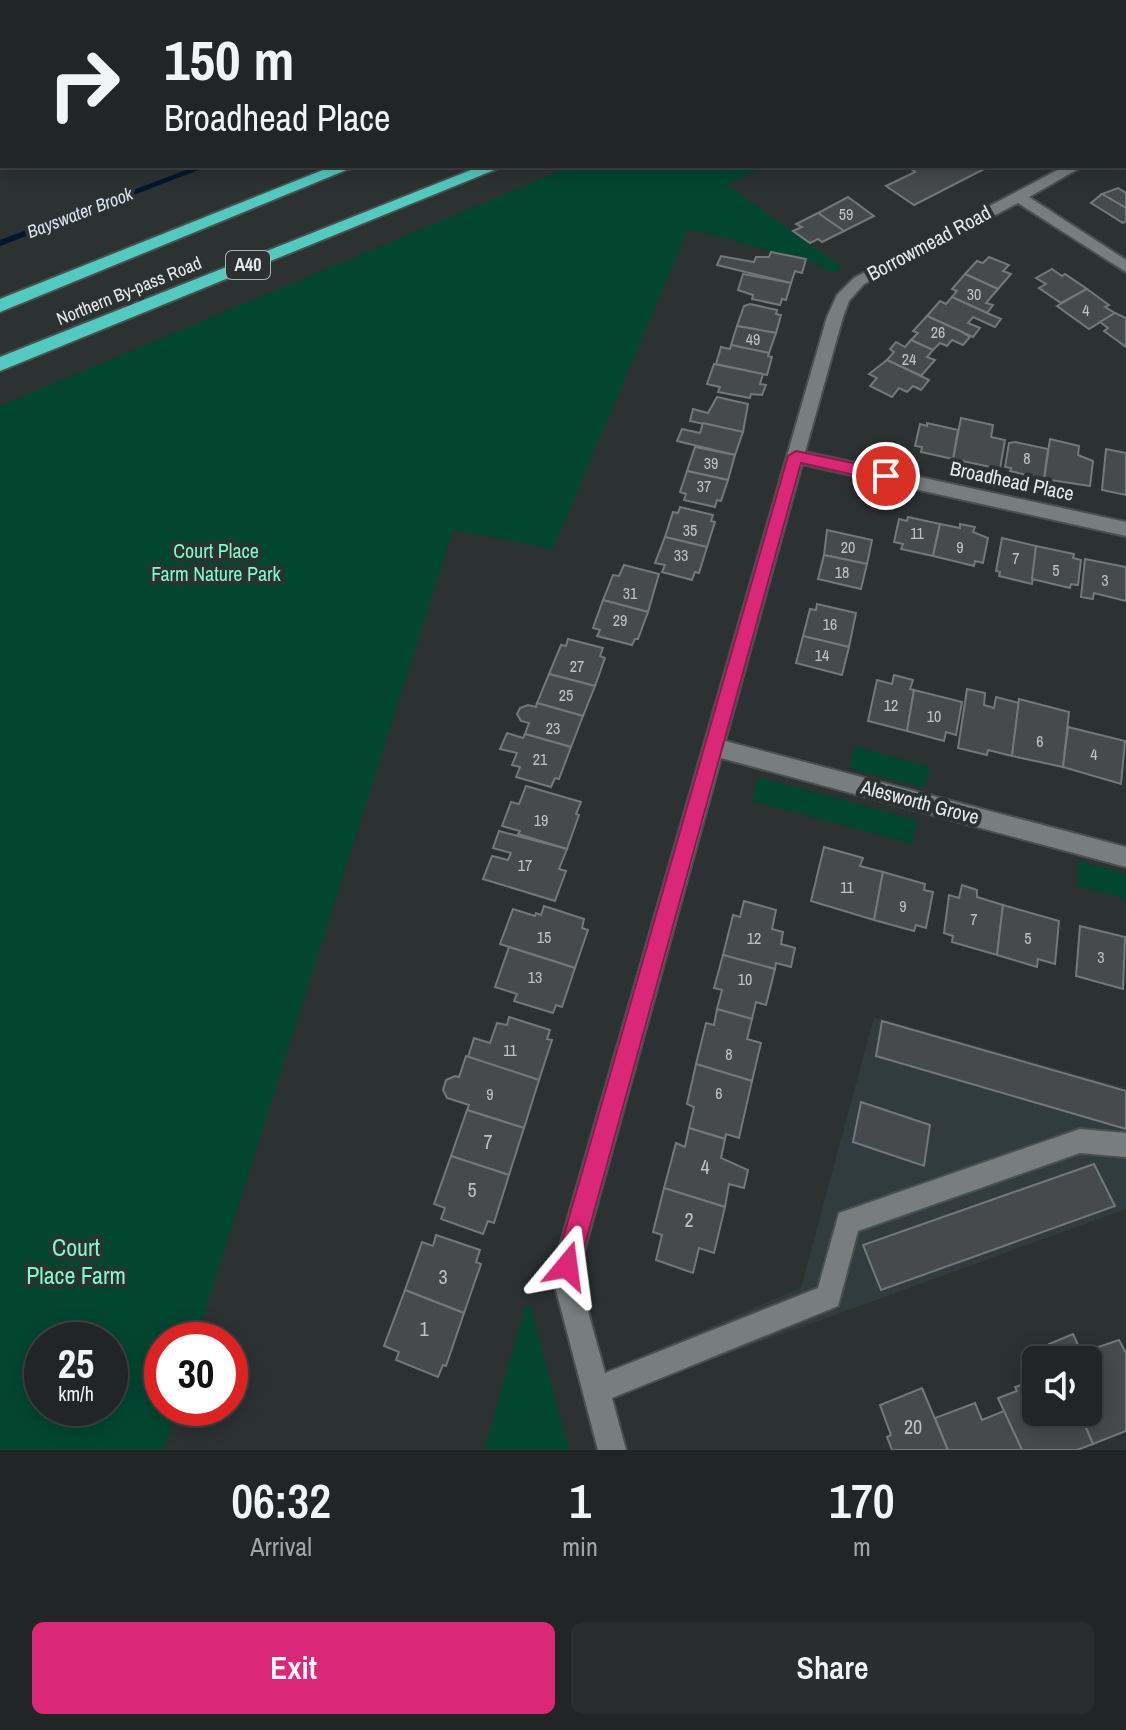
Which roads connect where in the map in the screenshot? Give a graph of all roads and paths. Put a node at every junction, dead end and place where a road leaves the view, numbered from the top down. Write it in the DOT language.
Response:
graph roads {
  1 [pos="343,168"];
  2 [pos="491,168"];
  3 [pos="1072,168"];
  4 [pos="1018,196"];
  5 [pos="1126,267"];
  6 [pos="0,306"];
  7 [pos="0,364"];
  8 [pos="796,456"];
  9 [pos="1126,529"];
  10 [pos="714,747"];
  11 [pos="1126,857"];
  12 [pos="1126,1145"];
  13 [pos="595,1391"];
  14 [pos="612,1450"];
  1 -- 6 [label="highway, Northern By-pass Road"];
  2 -- 7 [label="highway, Northern By-pass Road / A40"];
  3 -- 4 [label="street, Borrowmead Road"];
  4 -- 5 [label="street"];
  4 -- 8 [label="street, Borrowmead Road"];
  8 -- 9 [label="street, Broadhead Place"];
  8 -- 10 [label="street, Borrowmead Road"];
  10 -- 11 [label="street, Alesworth Grove"];
  10 -- 13 [label="street, Borrowmead Road"];
  12 -- 13 [label="street"];
  13 -- 14 [label="street, Borrowmead Road"];
}
